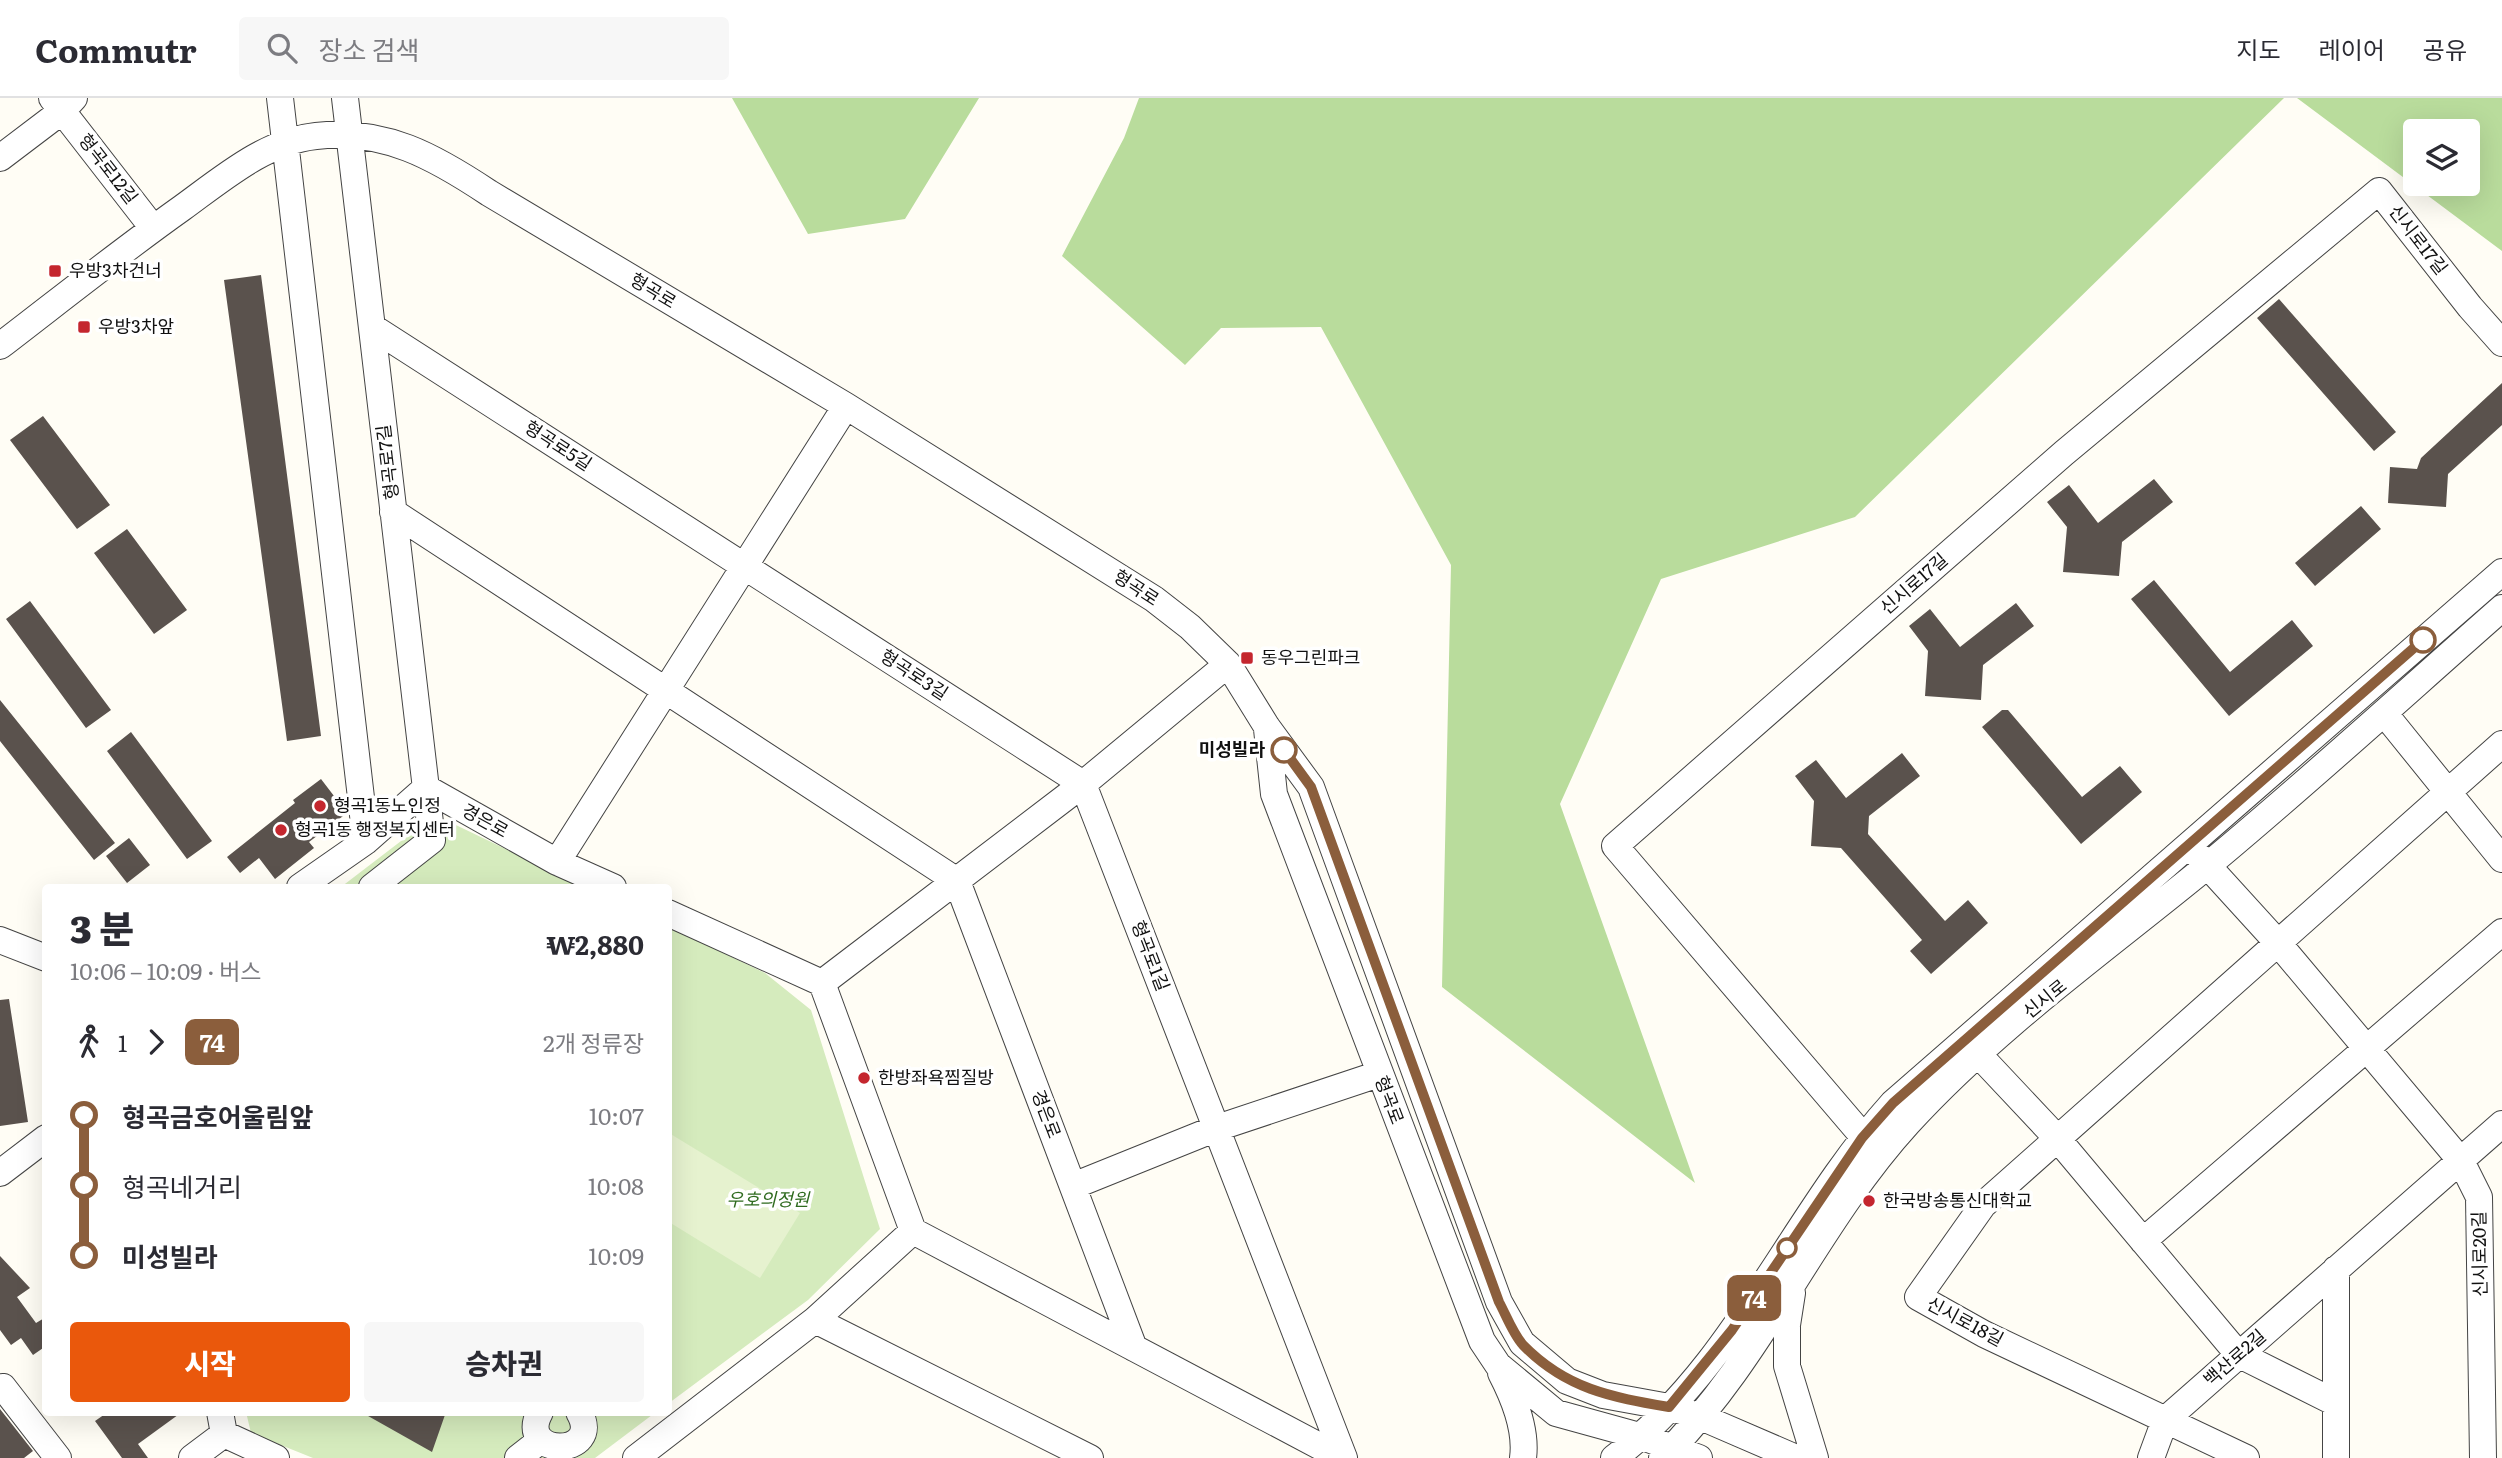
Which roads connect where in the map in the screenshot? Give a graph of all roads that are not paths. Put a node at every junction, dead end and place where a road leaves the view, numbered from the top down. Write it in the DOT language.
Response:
graph roads {
  1 [pos="280,98"];
  2 [pos="345,98"];
  3 [pos="63,102"];
  4 [pos="349,135"];
  5 [pos="285,142"];
  6 [pos="0,158"];
  7 [pos="153,228"];
  8 [pos="372,327"];
  9 [pos="2502,343"];
  10 [pos="0,346"];
  11 [pos="846,406"];
  12 [pos="393,512"];
  13 [pos="744,566"];
  14 [pos="2502,572"];
  15 [pos="2502,608"];
  16 [pos="1228,664"];
  17 [pos="665,691"];
  18 [pos="2384,713"];
  19 [pos="1267,727"];
  20 [pos="2502,744"];
  21 [pos="1083,785"];
  22 [pos="426,788"];
  23 [pos="2445,792"];
  24 [pos="366,841"];
  25 [pos="2188,843"];
  26 [pos="2502,859"];
  27 [pos="557,862"];
  28 [pos="2207,865"];
  29 [pos="957,881"];
  30 [pos="304,884"];
  31 [pos="376,884"];
  32 [pos="606,884"];
  33 [pos="672,915"];
  34 [pos="2502,932"];
  35 [pos="0,940"];
  36 [pos="2278,943"];
  37 [pos="42,956"];
  38 [pos="822,983"];
  39 [pos="2366,1047"];
  40 [pos="1978,1054"];
  41 [pos="1379,1074"];
  42 [pos="2502,1124"];
  43 [pos="1217,1128"];
  44 [pos="2056,1137"];
  45 [pos="42,1141"];
  46 [pos="1870,1147"];
  47 [pos="2461,1161"];
  48 [pos="0,1173"];
  49 [pos="1073,1186"];
  50 [pos="913,1231"];
  51 [pos="2143,1241"];
  52 [pos="2336,1269"];
  53 [pos="1795,1279"];
  54 [pos="815,1320"];
  55 [pos="1134,1348"];
  56 [pos="2238,1354"];
  57 [pos="1497,1365"];
  58 [pos="3,1387"];
  59 [pos="2336,1403"];
  60 [pos="1669,1407"];
  61 [pos="539,1416"];
  62 [pos="580,1416"];
  63 [pos="1701,1417"];
  64 [pos="2165,1420"];
  65 [pos="222,1423"];
  66 [pos="1643,1437"];
  67 [pos="541,1440"];
  68 [pos="578,1452"];
  69 [pos="1668,1452"];
  70 [pos="58,1458"];
  71 [pos="192,1458"];
  72 [pos="276,1458"];
  73 [pos="518,1458"];
  74 [pos="636,1458"];
  75 [pos="1090,1458"];
  76 [pos="1343,1458"];
  77 [pos="1522,1458"];
  78 [pos="1615,1458"];
  79 [pos="1699,1458"];
  80 [pos="1796,1458"];
  81 [pos="1815,1458"];
  82 [pos="2151,1458"];
  83 [pos="2246,1458"];
  84 [pos="2336,1458"];
  85 [pos="2483,1458"];
  1 -- 5 [label="street"];
  2 -- 4 [label="street, 형곡로7길"];
  3 -- 6 [label="street, 형곡로12길"];
  3 -- 7 [label="street, 형곡로12길"];
  4 -- 5 [label="street, 형곡로"];
  4 -- 8 [label="street, 형곡로7길"];
  4 -- 11 [label="street, 형곡로"];
  5 -- 7 [label="street, 형곡로"];
  5 -- 24 [label="street"];
  7 -- 10 [label="street, 형곡로"];
  8 -- 12 [label="street, 형곡로7길"];
  8 -- 13 [label="street, 형곡로5길"];
  9 -- 46 [label="street, 신시로17길"];
  11 -- 13 [label="street"];
  11 -- 16 [label="street, 형곡로"];
  12 -- 17 [label="street"];
  12 -- 22 [label="street, 형곡로7길"];
  13 -- 17 [label="street"];
  13 -- 21 [label="street, 형곡로3길"];
  14 -- 25 [label="street, 신시로"];
  15 -- 18 [label="street, 신시로"];
  16 -- 19 [label="street, 형곡로"];
  16 -- 21 [label="street"];
  17 -- 27 [label="street"];
  17 -- 29 [label="street"];
  18 -- 23 [label="street"];
  18 -- 28 [label="street, 신시로"];
  19 -- 41 [label="street, 형곡로"];
  19 -- 60 [label="street, 형곡로"];
  20 -- 23 [label="street"];
  21 -- 29 [label="street"];
  21 -- 43 [label="street, 형곡로1길"];
  22 -- 24 [label="street"];
  22 -- 27 [label="street, 경은로"];
  22 -- 31 [label="street, 형곡로7길"];
  23 -- 26 [label="street"];
  23 -- 36 [label="street"];
  24 -- 30 [label="street"];
  25 -- 28 [label="street, 신시로20길"];
  25 -- 46 [label="street, 신시로"];
  27 -- 32 [label="street, 경은로"];
  28 -- 36 [label="street, 신시로20길"];
  28 -- 40 [label="street, 신시로"];
  29 -- 38 [label="street"];
  29 -- 49 [label="street, 경은로"];
  33 -- 38 [label="street"];
  34 -- 39 [label="street"];
  35 -- 37 [label="street"];
  36 -- 39 [label="street, 신시로20길"];
  36 -- 44 [label="street, 신시로18길"];
  38 -- 50 [label="street"];
  39 -- 47 [label="street, 신시로20길"];
  39 -- 51 [label="street"];
  40 -- 44 [label="street"];
  40 -- 46 [label="street, 신시로"];
  41 -- 43 [label="street"];
  41 -- 57 [label="street, 형곡로"];
  42 -- 47 [label="street, 백산로2길"];
  43 -- 49 [label="street"];
  43 -- 76 [label="street"];
  44 -- 51 [label="street"];
  44 -- 64 [label="street, 신시로18길"];
  45 -- 48 [label="street"];
  46 -- 53 [label="street, 신시로"];
  46 -- 60 [label="street, 신시로"];
  47 -- 52 [label="street, 백산로2길"];
  47 -- 85 [label="street, 신시로20길"];
  49 -- 55 [label="street, 경은로"];
  50 -- 54 [label="street"];
  50 -- 55 [label="street"];
  51 -- 56 [label="street"];
  52 -- 56 [label="street, 백산로2길"];
  52 -- 59 [label="street"];
  53 -- 63 [label="street, 신시로"];
  53 -- 81 [label="street"];
  54 -- 74 [label="street"];
  54 -- 75 [label="street"];
  55 -- 76 [label="street"];
  56 -- 59 [label="street"];
  56 -- 64 [label="street, 백산로2길"];
  57 -- 66 [label="street, 형곡로"];
  57 -- 77 [label="street"];
  58 -- 70 [label="street"];
  59 -- 84 [label="street"];
  60 -- 63 [label="street, 형곡로"];
  60 -- 66 [label="street, 신시로"];
  61 -- 67 [label="street"];
  62 -- 68 [label="street"];
  63 -- 69 [label="street, 신시로"];
  63 -- 80 [label="street, 형곡로"];
  64 -- 82 [label="street, 백산로2길"];
  64 -- 83 [label="street"];
  65 -- 71 [label="street"];
  65 -- 72 [label="street"];
  66 -- 69 [label="street, 형곡로"];
  66 -- 78 [label="street, 신시로"];
  67 -- 68 [label="street"];
  67 -- 73 [label="street"];
  69 -- 79 [label="street, 형곡로"];
}
